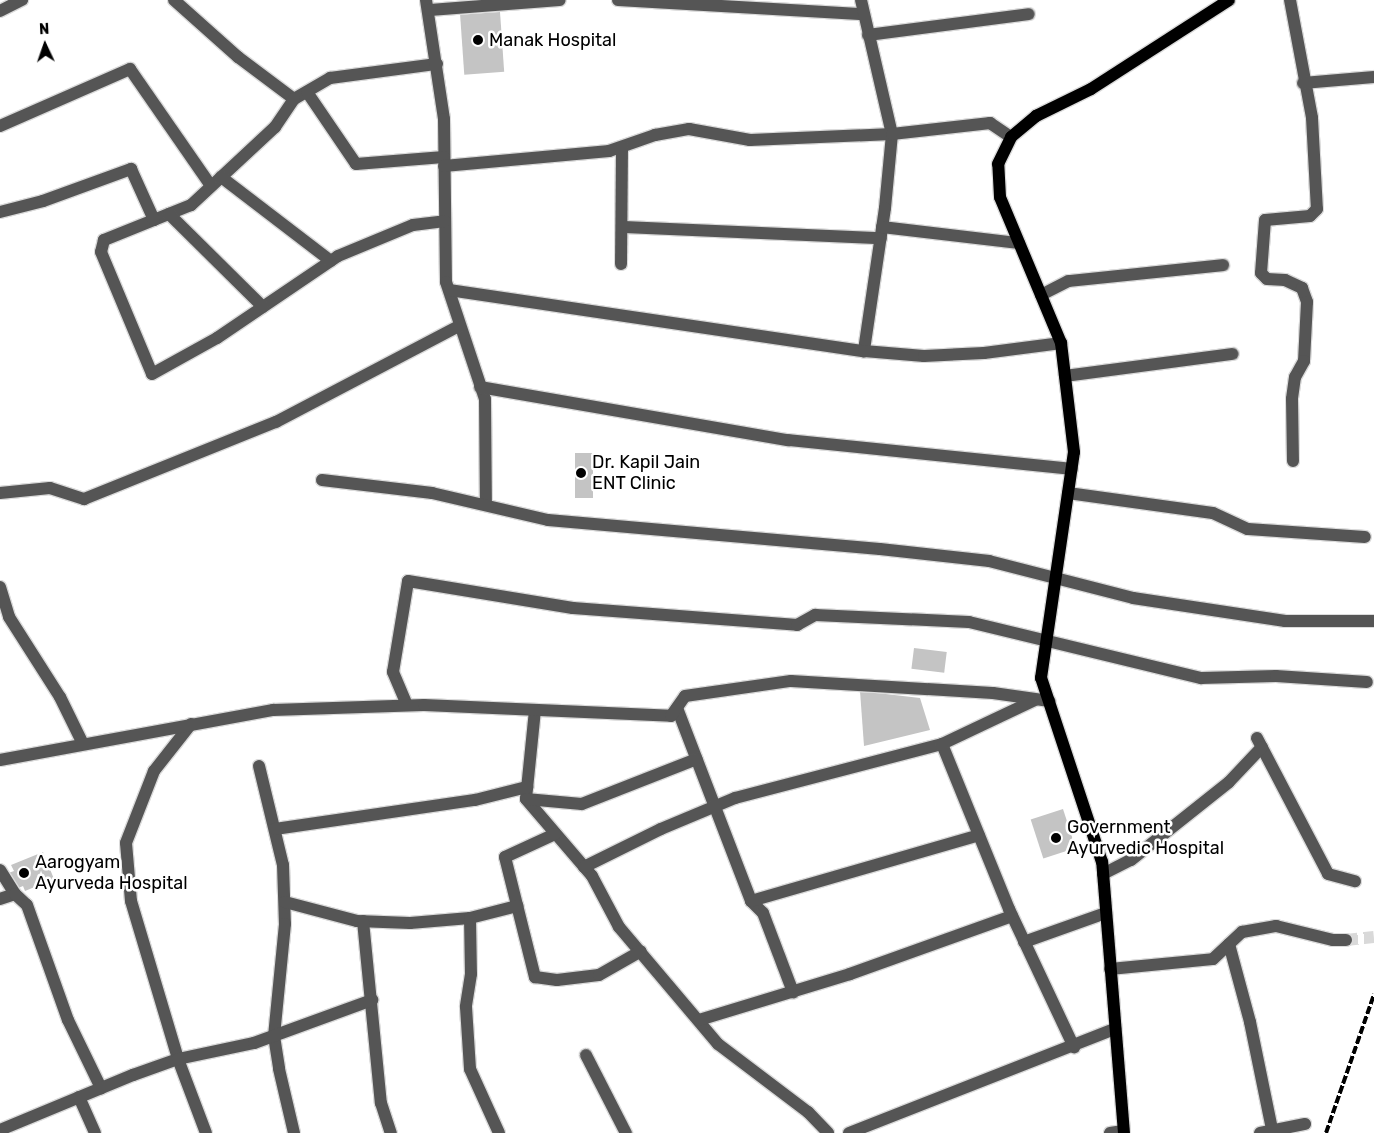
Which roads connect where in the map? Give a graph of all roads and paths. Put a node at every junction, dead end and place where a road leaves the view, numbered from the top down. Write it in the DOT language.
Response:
graph roads {
  1 [pos="22,0"];
  2 [pos="174,0"];
  3 [pos="560,0"];
  4 [pos="618,0"];
  5 [pos="861,0"];
  6 [pos="1229,0"];
  7 [pos="1290,0"];
  8 [pos="428,5"];
  9 [pos="0,12"];
  10 [pos="864,14"];
  11 [pos="1029,14"];
  12 [pos="868,36"];
  13 [pos="437,64"];
  14 [pos="1374,77"];
  15 [pos="1303,83"];
  16 [pos="307,92"];
  17 [pos="294,99"];
  18 [pos="0,126"];
  19 [pos="892,134"];
  20 [pos="1011,138"];
  21 [pos="622,146"];
  22 [pos="444,161"];
  23 [pos="221,177"];
  24 [pos="210,186"];
  25 [pos="0,212"];
  26 [pos="168,214"];
  27 [pos="154,220"];
  28 [pos="445,221"];
  29 [pos="624,227"];
  30 [pos="882,233"];
  31 [pos="1019,243"];
  32 [pos="331,261"];
  33 [pos="621,264"];
  34 [pos="1223,265"];
  35 [pos="449,290"];
  36 [pos="1041,295"];
  37 [pos="263,307"];
  38 [pos="459,326"];
  39 [pos="1061,343"];
  40 [pos="864,351"];
  41 [pos="1233,354"];
  42 [pos="1065,376"];
  43 [pos="480,387"];
  44 [pos="1293,460"];
  45 [pos="1072,469"];
  46 [pos="322,480"];
  47 [pos="0,493"];
  48 [pos="1068,493"];
  49 [pos="486,505"];
  50 [pos="1364,537"];
  51 [pos="1056,576"];
  52 [pos="0,587"];
  53 [pos="1374,621"];
  54 [pos="1047,638"];
  55 [pos="1366,682"];
  56 [pos="1035,699"];
  57 [pos="1049,701"];
  58 [pos="407,705"];
  59 [pos="677,708"];
  60 [pos="535,710"];
  61 [pos="191,724"];
  62 [pos="83,744"];
  63 [pos="942,744"];
  64 [pos="697,759"];
  65 [pos="0,760"];
  66 [pos="259,766"];
  67 [pos="526,793"];
  68 [pos="715,806"];
  69 [pos="275,829"];
  70 [pos="555,834"];
  71 [pos="978,834"];
  72 [pos="584,867"];
  73 [pos="0,870"];
  74 [pos="1103,874"];
  75 [pos="1355,881"];
  76 [pos="15,894"];
  77 [pos="0,899"];
  78 [pos="751,901"];
  79 [pos="284,902"];
  80 [pos="517,906"];
  81 [pos="1106,913"];
  82 [pos="1012,916"];
  83 [pos="470,918"];
  84 [pos="363,921"];
  85 [pos="1346,940"];
  86 [pos="1024,942"];
  87 [pos="1229,944"];
  88 [pos="641,951"];
  89 [pos="1110,969"];
  90 [pos="793,992"];
  91 [pos="372,1000"];
  92 [pos="700,1020"];
  93 [pos="1115,1030"];
  94 [pos="274,1036"];
  95 [pos="1074,1047"];
  96 [pos="586,1055"];
  97 [pos="178,1059"];
  98 [pos="101,1088"];
  99 [pos="79,1097"];
  100 [pos="1305,1124"];
  101 [pos="0,1130"];
  102 [pos="1266,1131"];
  103 [pos="1124,1132"];
  104 [pos="95,1133"];
  105 [pos="206,1133"];
  106 [pos="294,1133"];
  107 [pos="391,1133"];
  108 [pos="499,1133"];
  109 [pos="626,1133"];
  110 [pos="828,1133"];
  111 [pos="849,1133"];
  112 [pos="1110,1133"];
  1 -- 9 [label="street"];
  2 -- 17 [label="street"];
  3 -- 8 [label="street"];
  4 -- 10 [label="street"];
  5 -- 10 [label="street"];
  6 -- 20 [label="main road"];
  7 -- 15 [label="street"];
  8 -- 13 [label="street"];
  10 -- 12 [label="street"];
  11 -- 12 [label="street"];
  12 -- 19 [label="street"];
  13 -- 16 [label="street"];
  13 -- 22 [label="street"];
  14 -- 15 [label="street"];
  15 -- 44 [label="street"];
  16 -- 17 [label="street"];
  16 -- 22 [label="street"];
  17 -- 23 [label="street"];
  18 -- 24 [label="street"];
  19 -- 20 [label="street"];
  19 -- 21 [label="street"];
  19 -- 30 [label="street"];
  20 -- 31 [label="main road"];
  21 -- 22 [label="street"];
  21 -- 29 [label="street"];
  22 -- 28 [label="street"];
  23 -- 24 [label="street"];
  23 -- 32 [label="street"];
  24 -- 26 [label="street"];
  25 -- 27 [label="street"];
  26 -- 27 [label="street"];
  26 -- 37 [label="street"];
  27 -- 37 [label="street"];
  28 -- 32 [label="street"];
  28 -- 35 [label="street"];
  29 -- 30 [label="street"];
  29 -- 33 [label="street"];
  30 -- 31 [label="street"];
  30 -- 40 [label="street"];
  31 -- 36 [label="main road"];
  32 -- 37 [label="street"];
  34 -- 36 [label="street"];
  35 -- 38 [label="street"];
  35 -- 40 [label="street"];
  36 -- 39 [label="main road"];
  38 -- 43 [label="street"];
  38 -- 47 [label="street"];
  39 -- 40 [label="street"];
  39 -- 42 [label="main road"];
  41 -- 42 [label="street"];
  42 -- 45 [label="main road"];
  43 -- 45 [label="street"];
  43 -- 49 [label="street"];
  45 -- 48 [label="main road"];
  46 -- 49 [label="street"];
  48 -- 50 [label="street"];
  48 -- 51 [label="main road"];
  49 -- 51 [label="street"];
  51 -- 53 [label="street"];
  51 -- 54 [label="main road"];
  52 -- 62 [label="street"];
  54 -- 55 [label="street"];
  54 -- 57 [label="main road"];
  54 -- 58 [label="street"];
  56 -- 57 [label="street"];
  56 -- 59 [label="street"];
  56 -- 63 [label="street"];
  57 -- 74 [label="main road"];
  58 -- 60 [label="street"];
  58 -- 61 [label="street"];
  59 -- 60 [label="street"];
  59 -- 64 [label="street"];
  60 -- 67 [label="street"];
  61 -- 62 [label="street"];
  61 -- 97 [label="street"];
  62 -- 65 [label="street"];
  63 -- 68 [label="street"];
  63 -- 71 [label="street"];
  64 -- 67 [label="street"];
  64 -- 68 [label="street"];
  66 -- 69 [label="street"];
  67 -- 69 [label="street"];
  67 -- 70 [label="street"];
  68 -- 72 [label="street"];
  68 -- 78 [label="street"];
  69 -- 79 [label="street"];
  70 -- 72 [label="street"];
  70 -- 80 [label="street"];
  71 -- 78 [label="street"];
  71 -- 82 [label="street"];
  72 -- 88 [label="street"];
  73 -- 76 [label="street"];
  74 -- 75 [label="street"];
  74 -- 81 [label="main road"];
  76 -- 77 [label="street"];
  76 -- 98 [label="street"];
  78 -- 90 [label="street"];
  79 -- 84 [label="street"];
  79 -- 94 [label="street"];
  80 -- 83 [label="street"];
  80 -- 88 [label="street"];
  81 -- 86 [label="street"];
  81 -- 89 [label="main road"];
  82 -- 86 [label="street"];
  82 -- 90 [label="street"];
  83 -- 84 [label="street"];
  83 -- 108 [label="street"];
  84 -- 91 [label="street"];
  85 -- 87 [label="street"];
  86 -- 95 [label="street"];
  87 -- 89 [label="street"];
  87 -- 102 [label="street"];
  88 -- 92 [label="street"];
  89 -- 93 [label="main road"];
  90 -- 92 [label="street"];
  91 -- 94 [label="street"];
  91 -- 107 [label="street"];
  92 -- 110 [label="street"];
  93 -- 95 [label="street"];
  93 -- 103 [label="main road"];
  94 -- 97 [label="street"];
  94 -- 106 [label="street"];
  95 -- 111 [label="street"];
  96 -- 109 [label="street"];
  97 -- 98 [label="street"];
  97 -- 105 [label="street"];
  98 -- 99 [label="street"];
  99 -- 101 [label="street"];
  99 -- 104 [label="street"];
  100 -- 102 [label="street"];
  103 -- 112 [label="street"];
}
